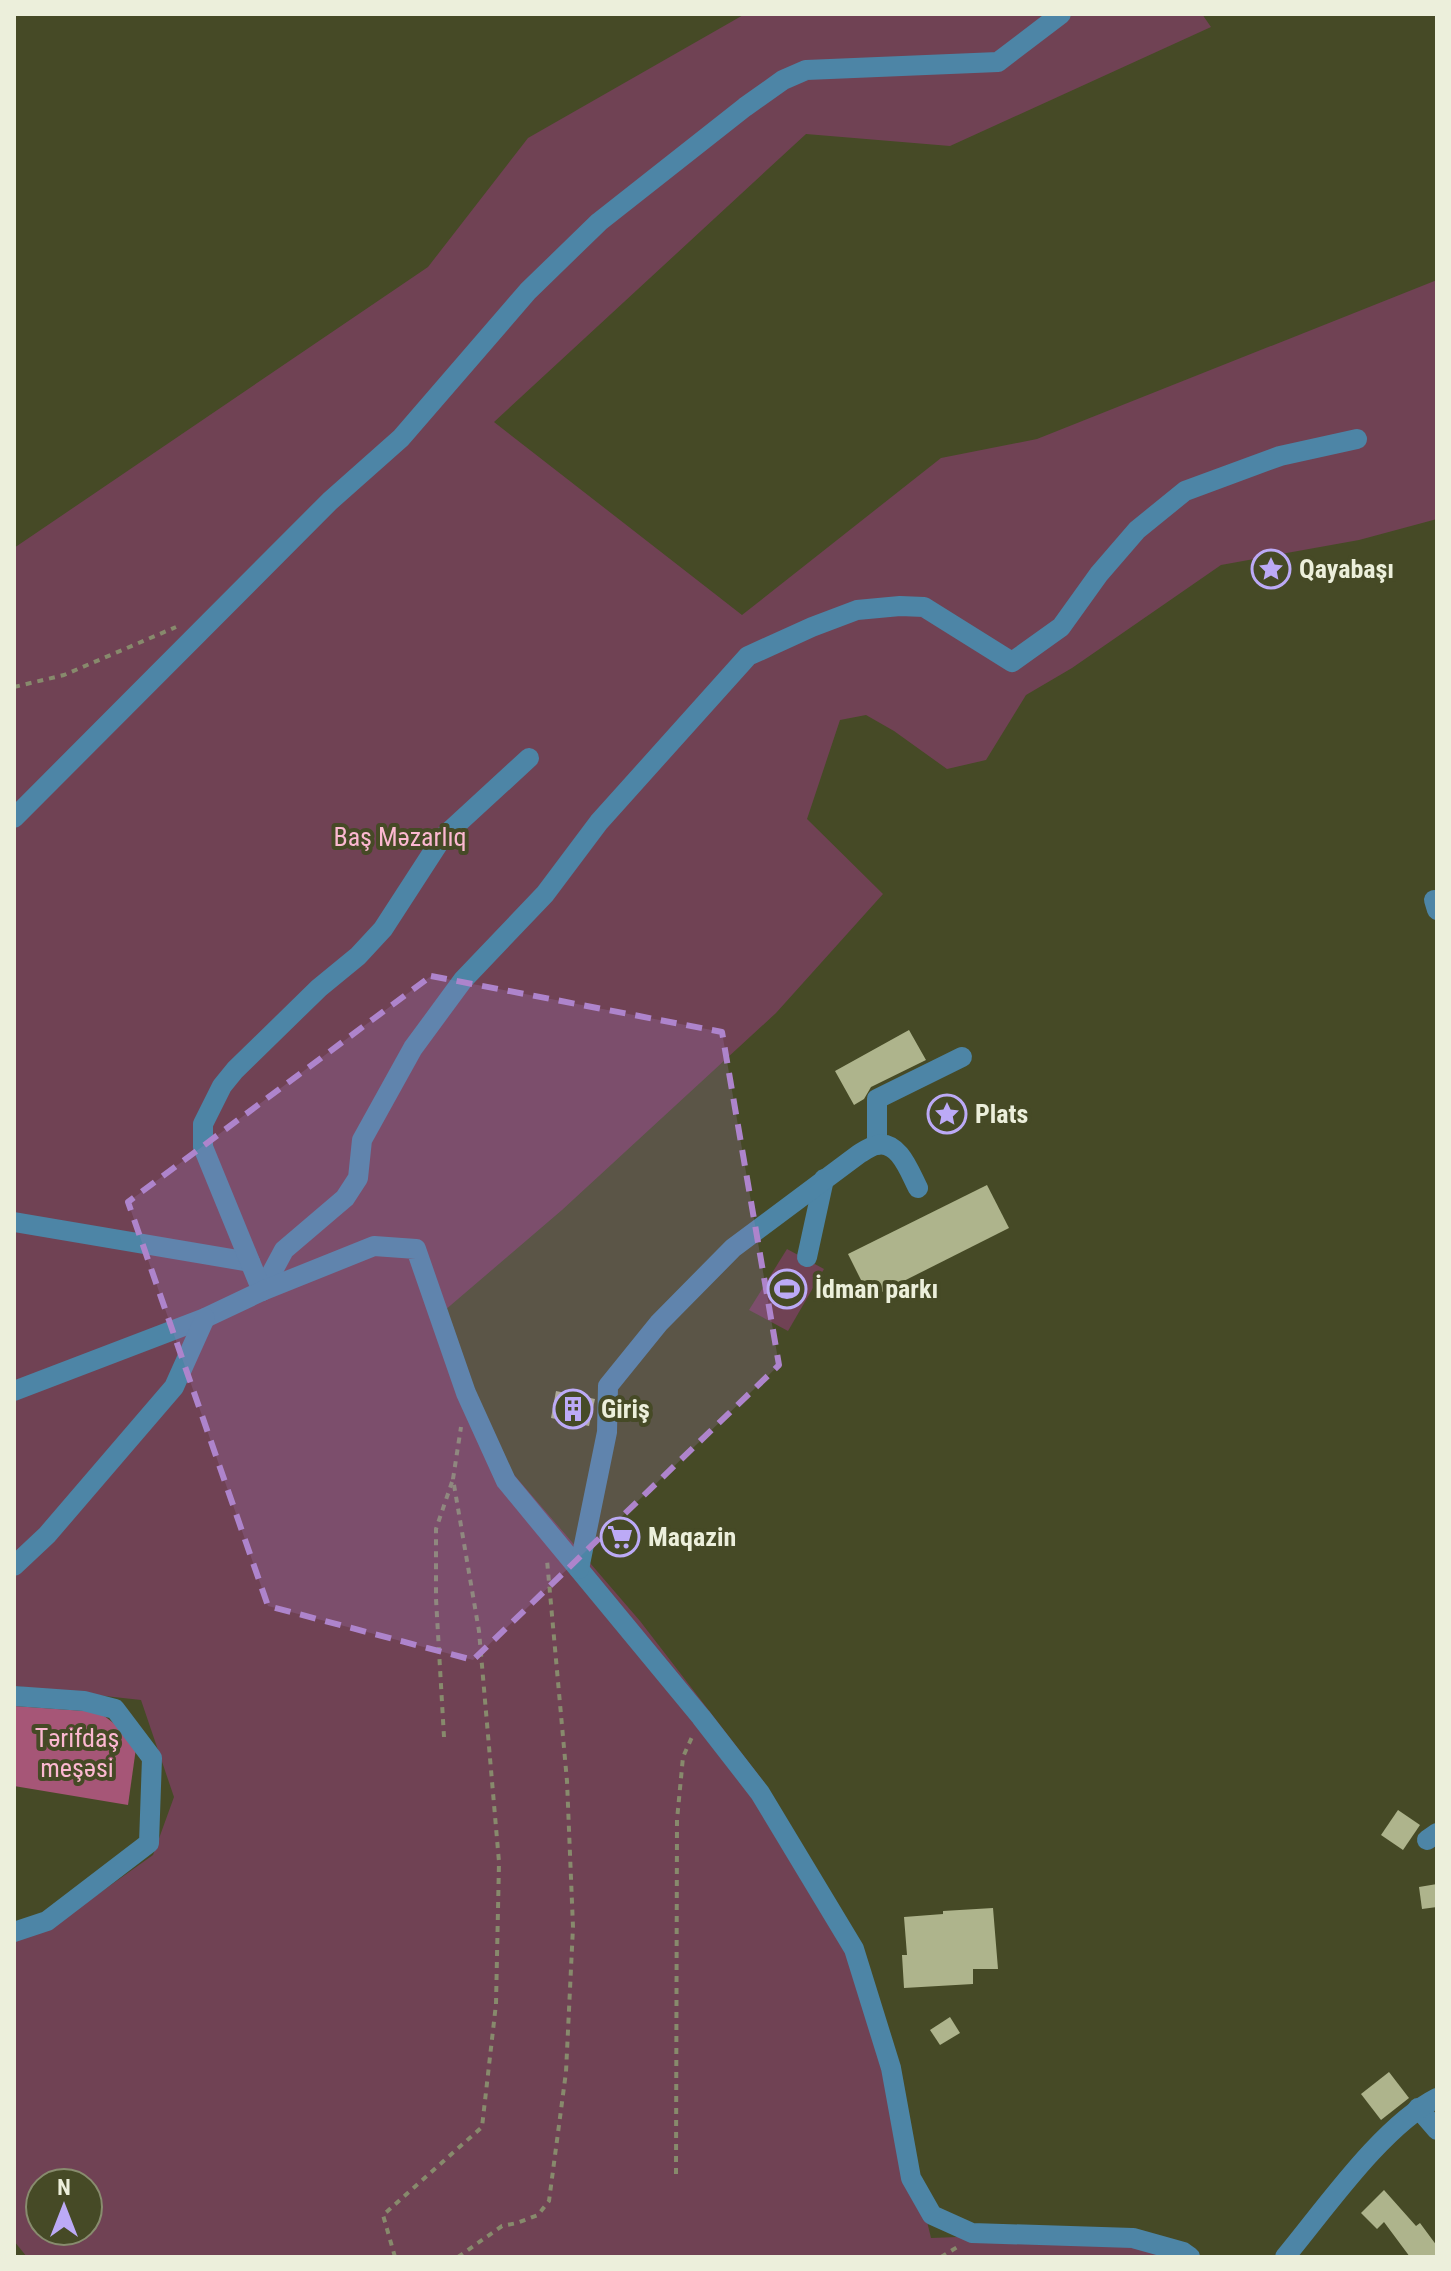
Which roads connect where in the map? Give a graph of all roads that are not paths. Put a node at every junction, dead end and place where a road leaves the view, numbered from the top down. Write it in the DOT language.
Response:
graph roads {
  1 [pos="1061,14"];
  2 [pos="1357,439"];
  3 [pos="529,758"];
  4 [pos="14,818"];
  5 [pos="962,1057"];
  6 [pos="877,1145"];
  7 [pos="824,1179"];
  8 [pos="918,1188"];
  9 [pos="14,1222"];
  10 [pos="807,1257"];
  11 [pos="250,1262"];
  12 [pos="262,1291"];
  13 [pos="205,1318"];
  14 [pos="14,1391"];
  15 [pos="14,1566"];
  16 [pos="579,1569"];
  17 [pos="14,1696"];
  18 [pos="14,1932"];
  19 [pos="1428,2103"];
  20 [pos="1437,2130"];
  21 [pos="1190,2257"];
  22 [pos="1285,2257"];
  1 -- 4 [label="street"];
  2 -- 12 [label="street"];
  3 -- 11 [label="street"];
  5 -- 6 [label="street"];
  6 -- 7 [label="street"];
  6 -- 8 [label="street"];
  7 -- 10 [label="street"];
  7 -- 16 [label="street"];
  9 -- 11 [label="street"];
  11 -- 12 [label="street"];
  12 -- 13 [label="street"];
  12 -- 16 [label="street"];
  13 -- 14 [label="street"];
  13 -- 15 [label="street"];
  16 -- 21 [label="street"];
  17 -- 18 [label="street"];
  19 -- 20 [label="street"];
  19 -- 22 [label="street"];
}
